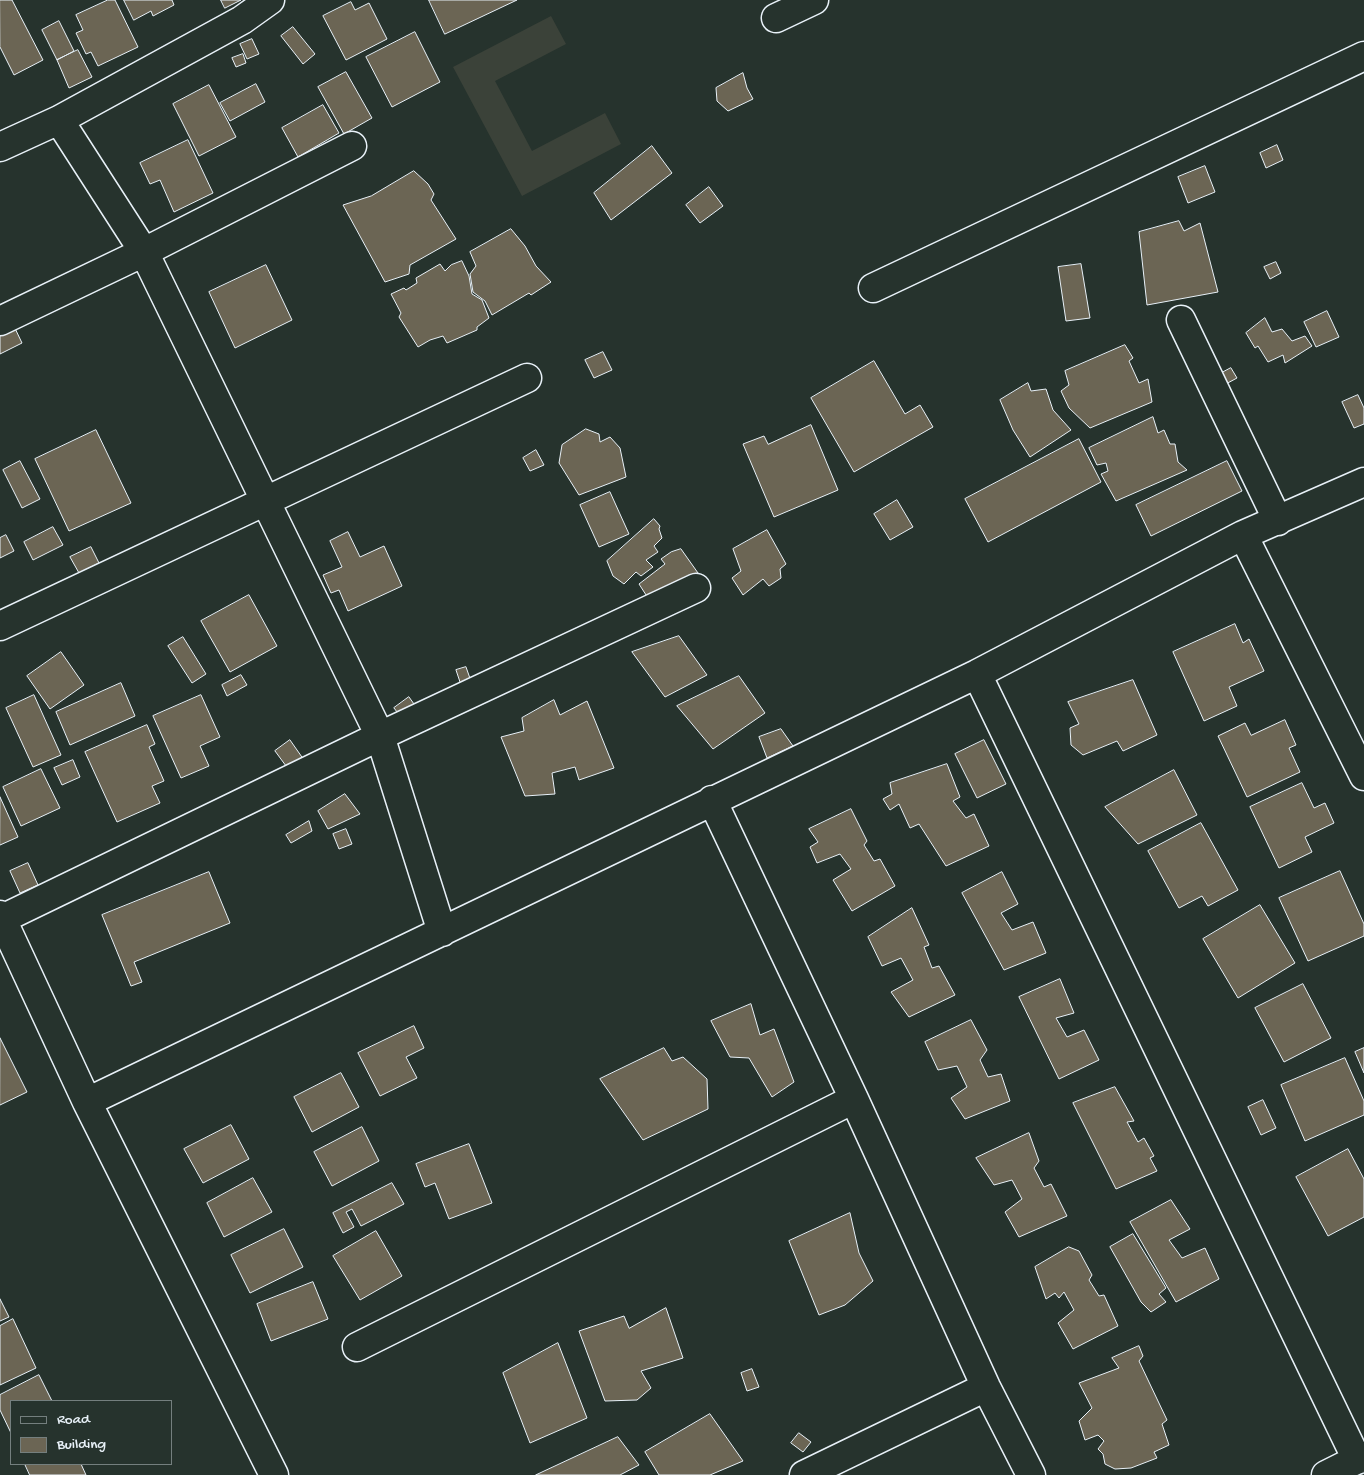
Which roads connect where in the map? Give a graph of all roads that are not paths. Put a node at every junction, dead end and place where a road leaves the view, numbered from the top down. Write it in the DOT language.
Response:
graph roads {
  1 [pos="270,0"];
  2 [pos="814,0"];
  3 [pos="776,18"];
  4 [pos="1364,56"];
  5 [pos="59,120"];
  6 [pos="352,146"];
  7 [pos="0,147"];
  8 [pos="144,252"];
  9 [pos="873,288"];
  10 [pos="1181,320"];
  11 [pos="0,321"];
  12 [pos="527,378"];
  13 [pos="1364,482"];
  14 [pos="264,500"];
  15 [pos="1278,521"];
  16 [pos="1243,535"];
  17 [pos="696,588"];
  18 [pos="0,626"];
  19 [pos="977,674"];
  20 [pos="380,736"];
  21 [pos="1364,776"];
  22 [pos="712,800"];
  23 [pos="1,918"];
  24 [pos="442,932"];
  25 [pos="854,1099"];
  26 [pos="87,1102"];
  27 [pos="357,1347"];
  28 [pos="986,1387"];
  29 [pos="1360,1458"];
  30 [pos="267,1473"];
  31 [pos="804,1475"];
  32 [pos="1031,1475"];
  33 [pos="1326,1475"];
  1 -- 5 [label="street"];
  2 -- 3 [label="street"];
  4 -- 9 [label="street"];
  5 -- 7 [label="street"];
  5 -- 8 [label="street"];
  6 -- 8 [label="street"];
  8 -- 11 [label="street"];
  8 -- 14 [label="street"];
  10 -- 15 [label="street"];
  12 -- 14 [label="street"];
  13 -- 15 [label="street"];
  14 -- 18 [label="street"];
  14 -- 20 [label="street"];
  15 -- 16 [label="street"];
  16 -- 19 [label="street"];
  16 -- 21 [label="street"];
  17 -- 20 [label="street"];
  19 -- 22 [label="street"];
  19 -- 29 [label="street"];
  20 -- 23 [label="street"];
  20 -- 24 [label="street"];
  22 -- 24 [label="street"];
  22 -- 25 [label="street"];
  23 -- 26 [label="street"];
  24 -- 26 [label="street"];
  25 -- 27 [label="street"];
  25 -- 28 [label="street"];
  26 -- 30 [label="street"];
  28 -- 31 [label="street"];
  28 -- 32 [label="street"];
  29 -- 33 [label="street"];
}
